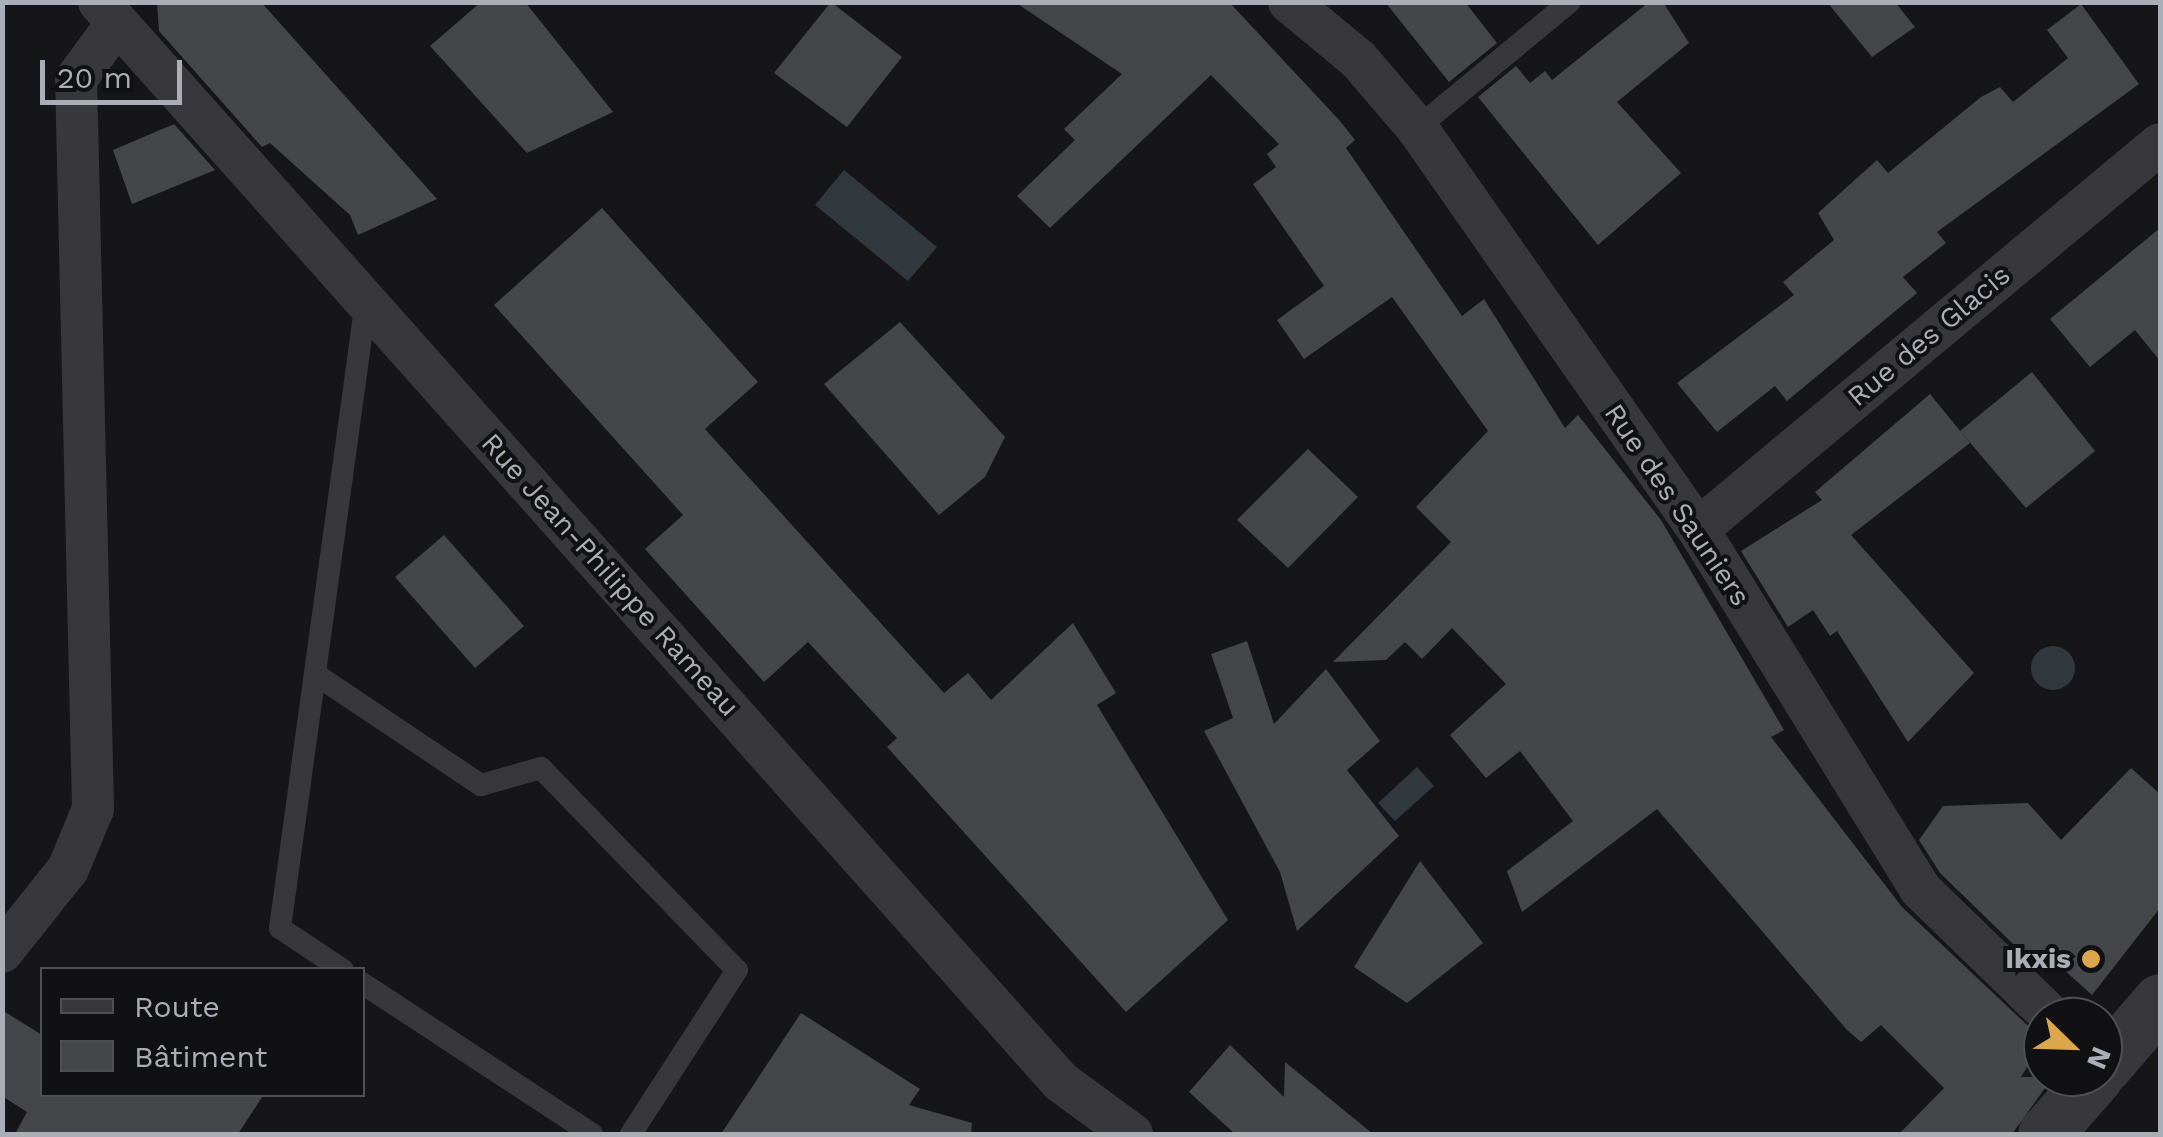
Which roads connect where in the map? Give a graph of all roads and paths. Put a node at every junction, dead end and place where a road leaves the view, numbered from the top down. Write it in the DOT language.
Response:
graph roads {
  1 [pos="1289,2"];
  2 [pos="1570,2"];
  3 [pos="108,13"];
  4 [pos="1417,128"];
  5 [pos="2160,144"];
  6 [pos="366,301"];
  7 [pos="1698,529"];
  8 [pos="315,674"];
  9 [pos="2,952"];
  10 [pos="338,967"];
  11 [pos="365,984"];
  12 [pos="2031,997"];
  13 [pos="2160,1001"];
  14 [pos="2123,1044"];
  15 [pos="2077,1097"];
  16 [pos="592,1134"];
  17 [pos="631,1134"];
  18 [pos="1132,1134"];
  19 [pos="2045,1134"];
  1 -- 4 [label="street, Rue des Sauniers"];
  2 -- 4 [label="lane"];
  3 -- 6 [label="street, Rue Jean-Philippe Rameau"];
  3 -- 9 [label="street"];
  4 -- 7 [label="street, Rue des Sauniers"];
  5 -- 7 [label="street, Rue des Glacis"];
  6 -- 8 [label="lane"];
  6 -- 18 [label="street, Rue Jean-Philippe Rameau"];
  7 -- 12 [label="street, Rue des Sauniers"];
  8 -- 10 [label="lane"];
  8 -- 17 [label="lane"];
  11 -- 16 [label="lane"];
  13 -- 14 [label="street"];
  15 -- 19 [label="street"];
}
